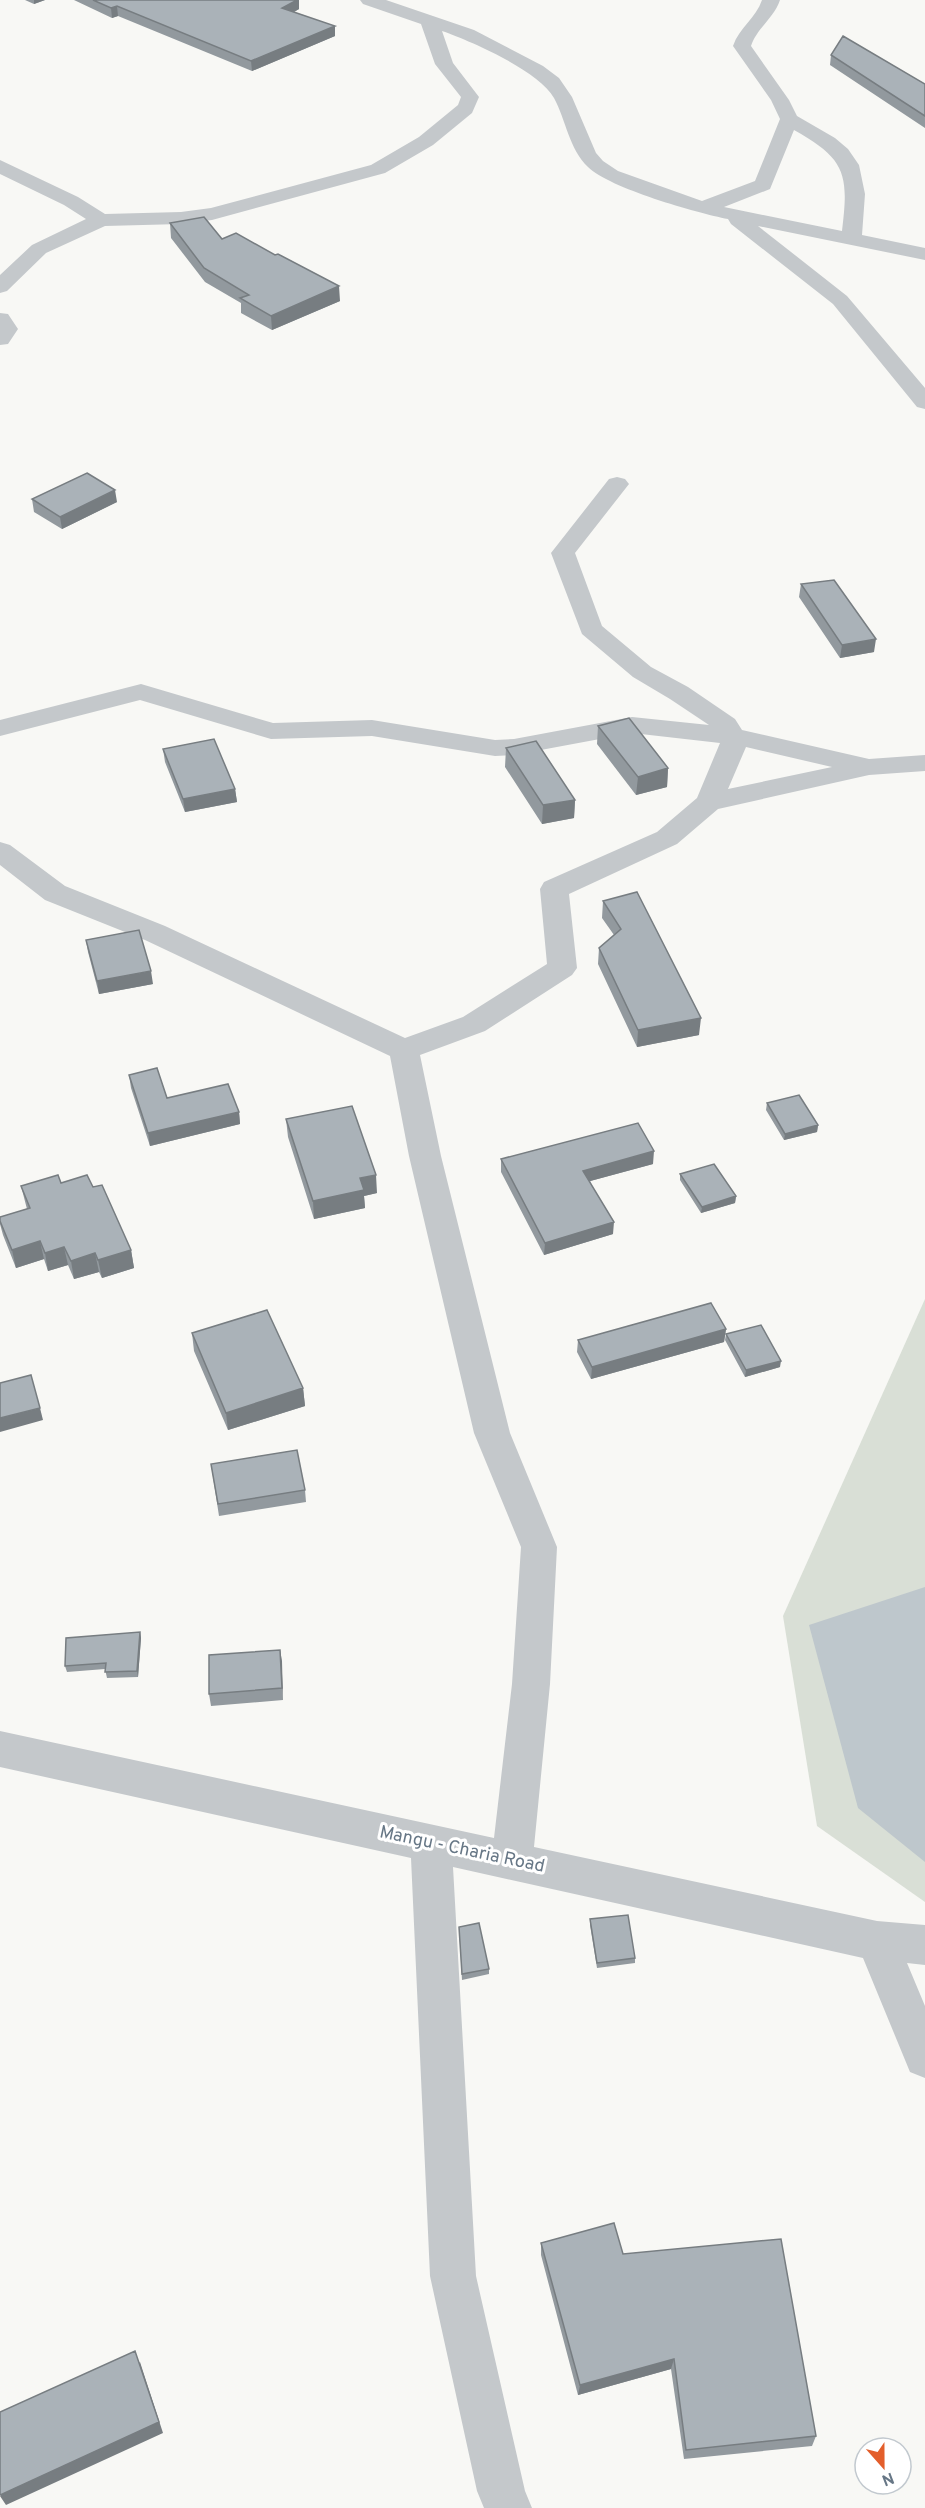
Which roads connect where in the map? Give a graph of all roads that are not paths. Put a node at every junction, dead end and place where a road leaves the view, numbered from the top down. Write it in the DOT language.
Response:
graph roads {
  1 [pos="369,0"];
  2 [pos="771,0"];
  3 [pos="429,20"];
  4 [pos="789,119"];
  5 [pos="0,166"];
  6 [pos="763,185"];
  7 [pos="702,208"];
  8 [pos="734,216"];
  9 [pos="101,220"];
  10 [pos="795,228"];
  11 [pos="851,239"];
  12 [pos="39,249"];
  13 [pos="925,254"];
  14 [pos="0,257"];
  15 [pos="0,287"];
  16 [pos="0,319"];
  17 [pos="0,339"];
  18 [pos="925,402"];
  19 [pos="617,484"];
  20 [pos="0,729"];
  21 [pos="733,736"];
  22 [pos="925,763"];
  23 [pos="869,767"];
  24 [pos="709,802"];
  25 [pos="0,851"];
  26 [pos="404,1050"];
  27 [pos="0,1749"];
  28 [pos="431,1843"];
  29 [pos="512,1861"];
  30 [pos="877,1941"];
  31 [pos="925,1945"];
  32 [pos="925,2057"];
  33 [pos="507,2508"];
  1 -- 3 [label="street"];
  2 -- 4 [label="street"];
  3 -- 7 [label="street"];
  3 -- 9 [label="street"];
  4 -- 6 [label="street"];
  4 -- 11 [label="street"];
  5 -- 9 [label="street"];
  6 -- 7 [label="street"];
  6 -- 10 [label="street"];
  7 -- 8 [label="street"];
  8 -- 10 [label="street"];
  8 -- 18 [label="street"];
  9 -- 12 [label="street"];
  10 -- 11 [label="street"];
  11 -- 13 [label="street"];
  12 -- 14 [label="street"];
  12 -- 15 [label="street"];
  16 -- 17 [label="street"];
  19 -- 21 [label="street"];
  20 -- 21 [label="street"];
  21 -- 23 [label="street"];
  21 -- 24 [label="street"];
  22 -- 23 [label="street"];
  23 -- 24 [label="street"];
  24 -- 26 [label="street"];
  25 -- 26 [label="street"];
  26 -- 29 [label="street"];
  27 -- 28 [label="street, Mangu - Charia Road"];
  28 -- 29 [label="street, Mangu - Charia Road"];
  28 -- 33 [label="street"];
  29 -- 30 [label="street, Mangu - Charia Road"];
  30 -- 31 [label="street, Mangu - Charia Road"];
  30 -- 32 [label="street"];
}
